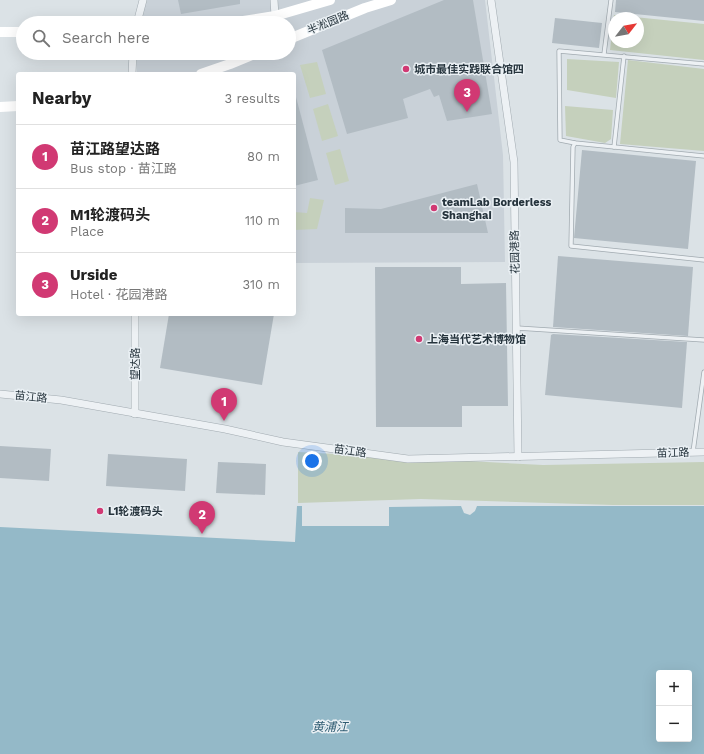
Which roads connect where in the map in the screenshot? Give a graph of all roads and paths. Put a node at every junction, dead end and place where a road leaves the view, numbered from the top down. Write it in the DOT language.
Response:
graph roads {
  1 [pos="143,0"];
  2 [pos="274,0"];
  3 [pos="330,0"];
  4 [pos="391,0"];
  5 [pos="491,0"];
  6 [pos="611,0"];
  7 [pos="140,16"];
  8 [pos="276,16"];
  9 [pos="287,16"];
  10 [pos="0,32"];
  11 [pos="16,32"];
  12 [pos="296,36"];
  13 [pos="604,54"];
  14 [pos="624,56"];
  15 [pos="133,60"];
  16 [pos="239,60"];
  17 [pos="704,64"];
  18 [pos="132,72"];
  19 [pos="207,72"];
  20 [pos="16,106"];
  21 [pos="0,107"];
  22 [pos="575,143"];
  23 [pos="614,147"];
  24 [pos="704,156"];
  25 [pos="704,260"];
  26 [pos="135,316"];
  27 [pos="517,328"];
  28 [pos="704,340"];
  29 [pos="704,372"];
  30 [pos="0,394"];
  31 [pos="135,414"];
  32 [pos="693,452"];
  33 [pos="704,452"];
  34 [pos="518,457"];
  1 -- 7 [label="street"];
  2 -- 8 [label="street"];
  3 -- 9 [label="main road, 半淞园路"];
  4 -- 12 [label="main road, 半淞园路"];
  5 -- 27 [label="street, 花园港路"];
  6 -- 13 [label="lane"];
  10 -- 11 [label="main road"];
  13 -- 14 [label="lane"];
  13 -- 22 [label="lane"];
  14 -- 17 [label="lane"];
  14 -- 23 [label="lane"];
  15 -- 18 [label="street"];
  16 -- 19 [label="main road"];
  20 -- 21 [label="main road"];
  22 -- 23 [label="lane"];
  22 -- 25 [label="lane"];
  23 -- 24 [label="lane"];
  26 -- 31 [label="street, 望达路"];
  27 -- 28 [label="lane"];
  27 -- 34 [label="street, 花园港路"];
  29 -- 32 [label="lane"];
  30 -- 31 [label="street, 苗江路"];
  31 -- 34 [label="street, 苗江路"];
  32 -- 33 [label="street, 苗江路"];
  32 -- 34 [label="street, 苗江路"];
}
